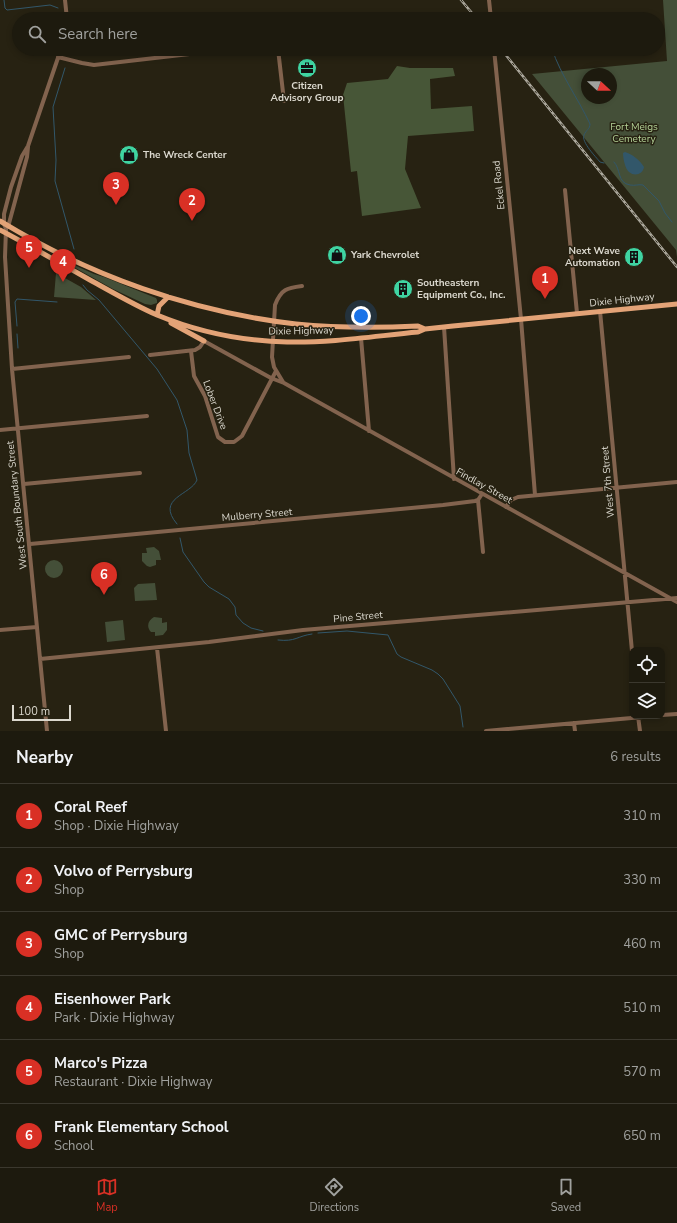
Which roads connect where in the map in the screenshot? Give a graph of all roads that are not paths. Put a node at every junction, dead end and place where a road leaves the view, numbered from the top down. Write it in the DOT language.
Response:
graph roads {
  1 [pos="65,0"];
  2 [pos="489,0"];
  3 [pos="66,12"];
  4 [pos="490,12"];
  5 [pos="169,56"];
  6 [pos="279,56"];
  7 [pos="495,56"];
  8 [pos="58,57"];
  9 [pos="284,101"];
  10 [pos="28,146"];
  11 [pos="565,190"];
  12 [pos="4,226"];
  13 [pos="0,230"];
  14 [pos="302,286"];
  15 [pos="168,297"];
  16 [pos="677,304"];
  17 [pos="600,311"];
  18 [pos="157,314"];
  19 [pos="577,314"];
  20 [pos="521,319"];
  21 [pos="274,321"];
  22 [pos="444,327"];
  23 [pos="424,329"];
  24 [pos="361,338"];
  25 [pos="204,341"];
  26 [pos="272,342"];
  27 [pos="191,351"];
  28 [pos="150,355"];
  29 [pos="130,357"];
  30 [pos="12,368"];
  31 [pos="276,371"];
  32 [pos="271,378"];
  33 [pos="284,383"];
  34 [pos="147,416"];
  35 [pos="17,428"];
  36 [pos="0,430"];
  37 [pos="369,431"];
  38 [pos="140,473"];
  39 [pos="454,478"];
  40 [pos="677,482"];
  41 [pos="24,484"];
  42 [pos="616,488"];
  43 [pos="482,494"];
  44 [pos="535,495"];
  45 [pos="478,500"];
  46 [pos="506,507"];
  47 [pos="30,544"];
  48 [pos="484,552"];
  49 [pos="625,574"];
  50 [pos="677,598"];
  51 [pos="671,599"];
  52 [pos="627,602"];
  53 [pos="677,602"];
  54 [pos="37,627"];
  55 [pos="0,630"];
  56 [pos="632,647"];
  57 [pos="157,648"];
  58 [pos="40,659"];
  59 [pos="677,714"];
  60 [pos="665,715"];
  61 [pos="629,718"];
  62 [pos="638,719"];
  63 [pos="574,723"];
  64 [pos="47,731"];
  65 [pos="166,731"];
  66 [pos="486,731"];
  67 [pos="575,731"];
  68 [pos="640,731"];
  1 -- 3 [label="street"];
  2 -- 4 [label="street"];
  5 -- 8 [label="street"];
  6 -- 9 [label="street"];
  7 -- 20 [label="street, Eckel Road"];
  8 -- 10 [label="street, West South Boundary Street"];
  10 -- 12 [label="street, West South Boundary Street"];
  10 -- 12 [label="street, West South Boundary Street"];
  11 -- 19 [label="street"];
  12 -- 13 [label="main road, Dixie Highway"];
  12 -- 15 [label="main road, Dixie Highway"];
  12 -- 18 [label="main road, Dixie Highway"];
  12 -- 30 [label="street, West South Boundary Street"];
  14 -- 21 [label="street, Findlay Street"];
  15 -- 18 [label="main road"];
  15 -- 21 [label="main road, Dixie Highway"];
  16 -- 17 [label="main road, Dixie Highway"];
  17 -- 19 [label="main road, Dixie Highway"];
  17 -- 42 [label="street, West 7th Street"];
  18 -- 25 [label="main road"];
  18 -- 26 [label="main road, Dixie Highway"];
  19 -- 20 [label="main road, Dixie Highway"];
  20 -- 22 [label="main road, Dixie Highway"];
  20 -- 44 [label="street, Eckel Road"];
  21 -- 23 [label="main road, Dixie Highway"];
  21 -- 26 [label="street, Findlay Street"];
  22 -- 23 [label="main road, Dixie Highway"];
  22 -- 39 [label="street"];
  23 -- 24 [label="main road, Dixie Highway"];
  24 -- 26 [label="main road, Dixie Highway"];
  24 -- 37 [label="street"];
  25 -- 27 [label="street"];
  25 -- 32 [label="street, Findlay Street"];
  26 -- 31 [label="street, Findlay Street"];
  27 -- 28 [label="street"];
  27 -- 32 [label="street, Lober Drive"];
  29 -- 30 [label="street"];
  30 -- 35 [label="street, West South Boundary Street"];
  31 -- 32 [label="street, Lober Drive"];
  31 -- 33 [label="street, Findlay Street"];
  32 -- 33 [label="street, Findlay Street"];
  33 -- 37 [label="street, Findlay Street"];
  34 -- 35 [label="street"];
  35 -- 36 [label="street"];
  35 -- 41 [label="street, West South Boundary Street"];
  37 -- 39 [label="street, Findlay Street"];
  38 -- 41 [label="street"];
  39 -- 43 [label="street, Findlay Street"];
  40 -- 42 [label="street"];
  41 -- 47 [label="street, West South Boundary Street"];
  42 -- 44 [label="street"];
  42 -- 49 [label="street, West 7th Street"];
  43 -- 45 [label="street"];
  43 -- 46 [label="street, Findlay Street"];
  44 -- 46 [label="street"];
  45 -- 47 [label="street, Mulberry Street"];
  45 -- 48 [label="street"];
  46 -- 49 [label="street, Findlay Street"];
  47 -- 54 [label="street, West South Boundary Street"];
  49 -- 51 [label="street, Findlay Street"];
  49 -- 52 [label="street, West 7th Street"];
  50 -- 51 [label="street, Pine Street"];
  51 -- 52 [label="street, Pine Street"];
  51 -- 53 [label="street, Findlay Street"];
  52 -- 56 [label="street, West 7th Street"];
  52 -- 57 [label="street, Pine Street"];
  54 -- 55 [label="street"];
  54 -- 58 [label="street, West South Boundary Street"];
  57 -- 58 [label="street, Pine Street"];
  57 -- 65 [label="street"];
  58 -- 64 [label="street, West South Boundary Street"];
  59 -- 60 [label="street"];
  61 -- 63 [label="street"];
  62 -- 68 [label="street"];
  63 -- 66 [label="street"];
  63 -- 67 [label="street"];
}
